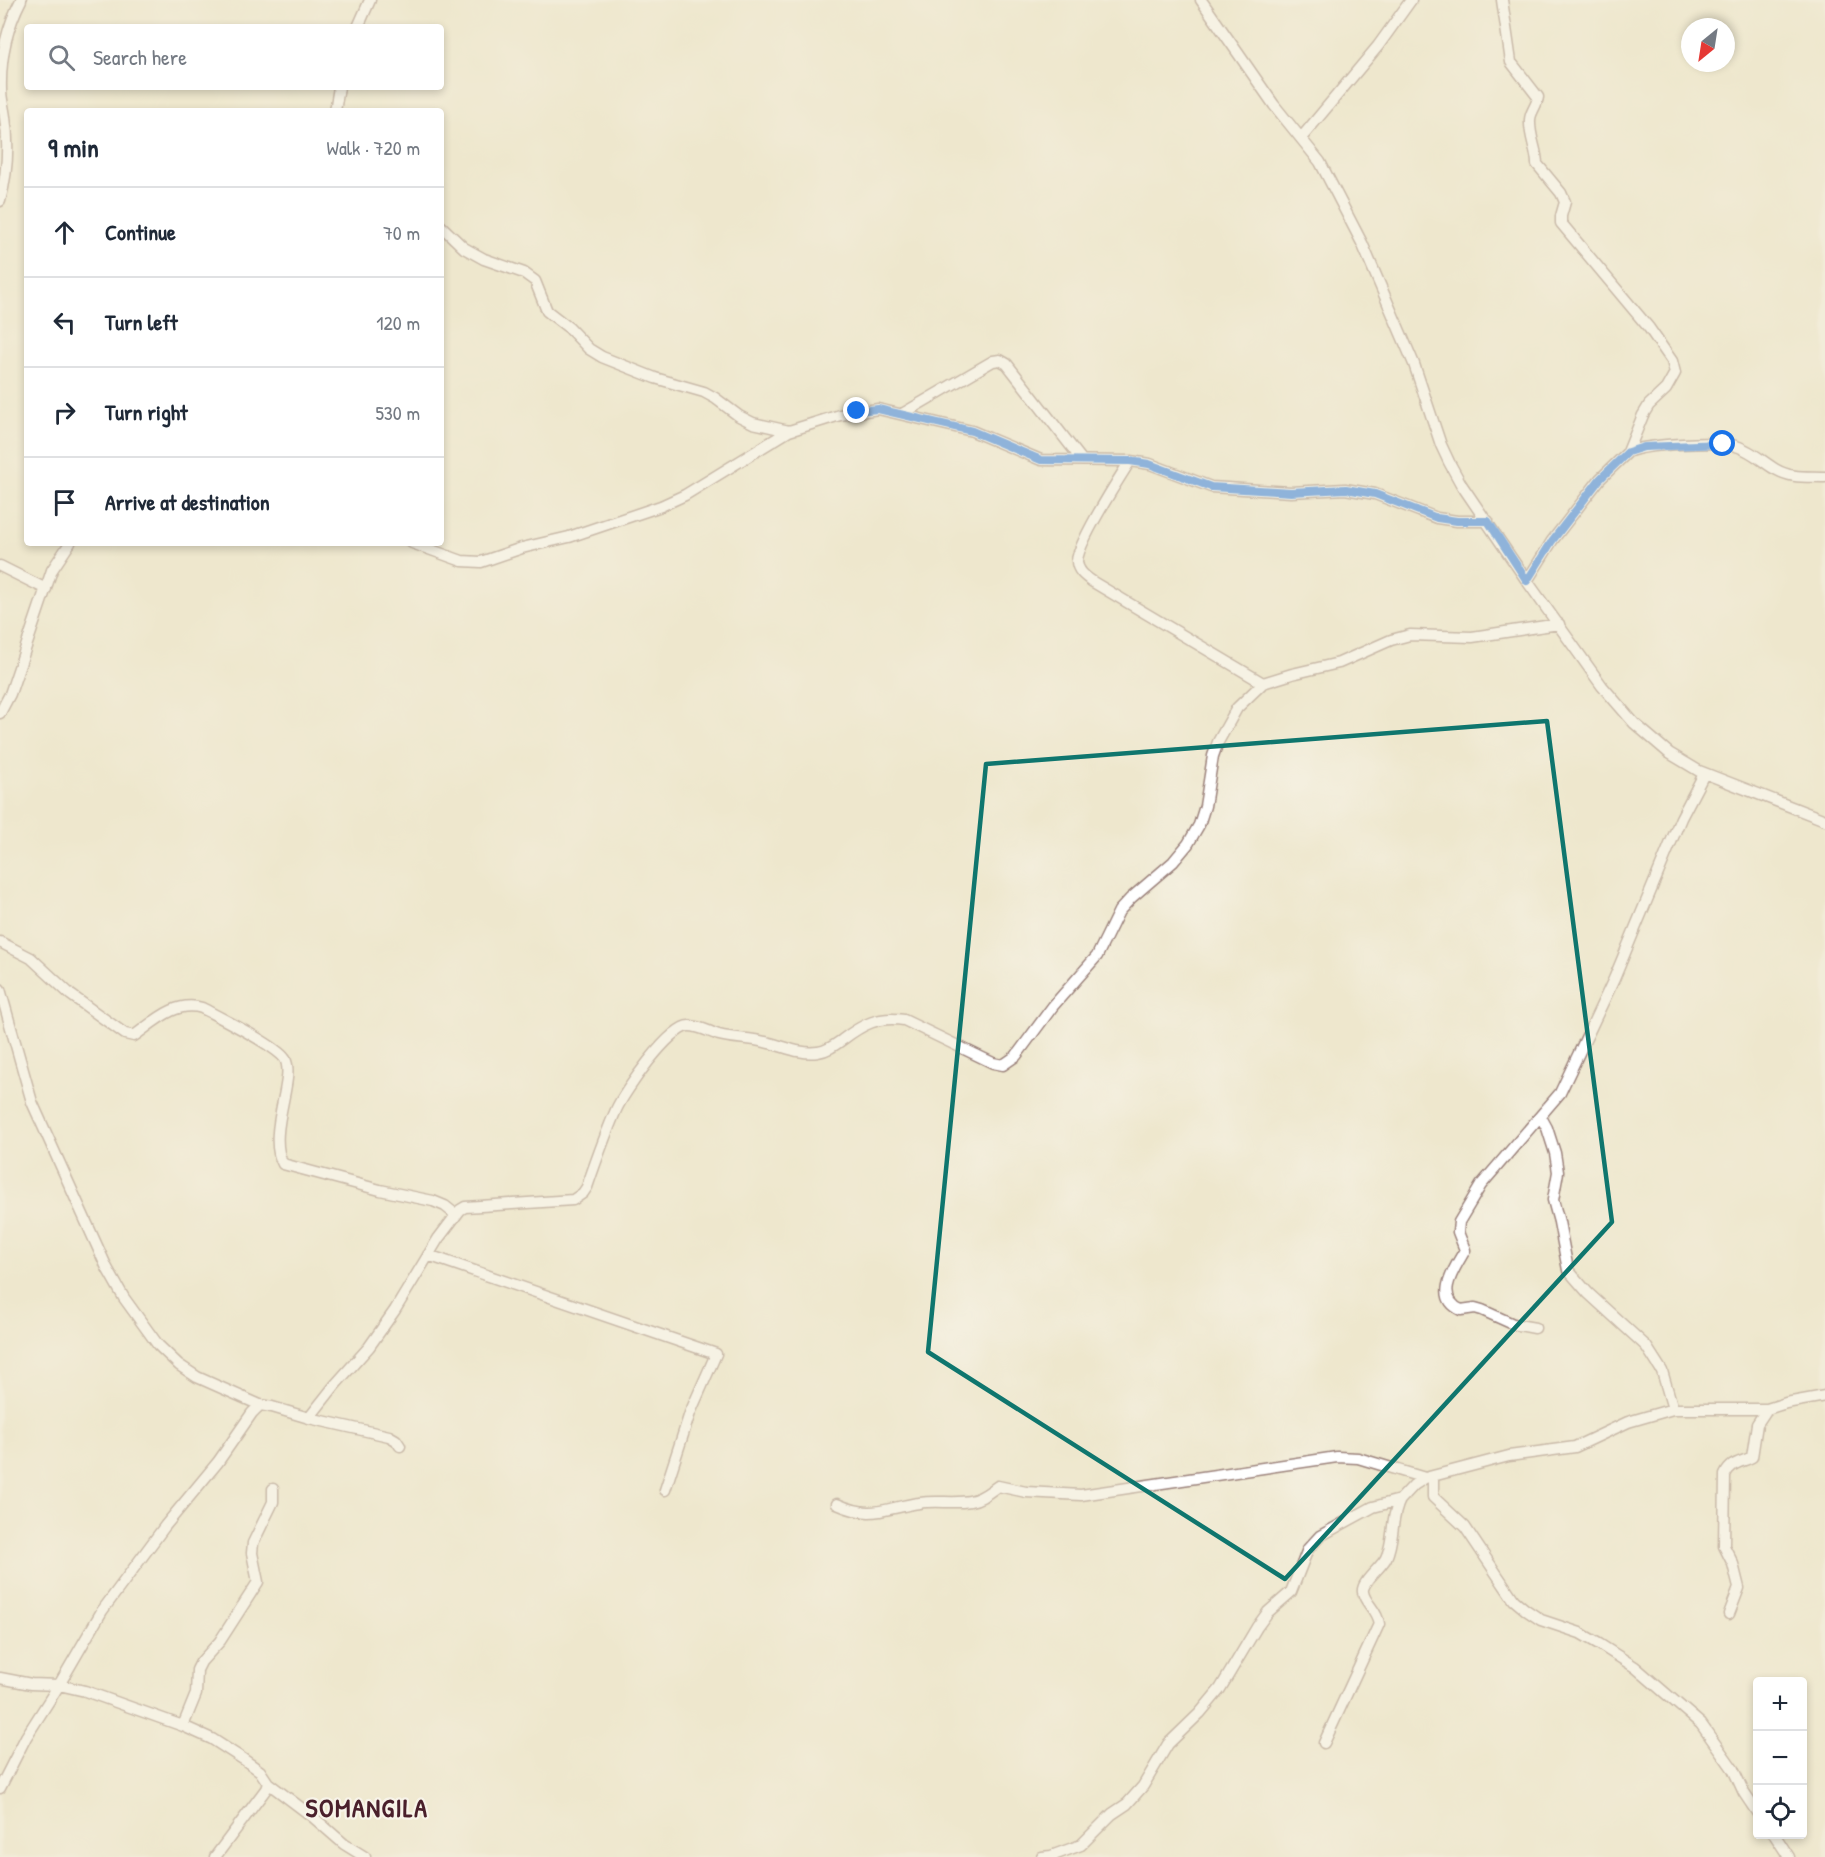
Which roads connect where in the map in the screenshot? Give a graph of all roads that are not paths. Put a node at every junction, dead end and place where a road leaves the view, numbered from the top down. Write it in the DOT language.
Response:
graph roads {
  1 [pos="21,0"];
  2 [pos="369,0"];
  3 [pos="1201,0"];
  4 [pos="1411,0"];
  5 [pos="1502,0"];
  6 [pos="359,24"];
  7 [pos="338,90"];
  8 [pos="336,108"];
  9 [pos="1302,137"];
  10 [pos="0,201"];
  11 [pos="444,229"];
  12 [pos="902,414"];
  13 [pos="789,431"];
  14 [pos="1628,452"];
  15 [pos="1081,459"];
  16 [pos="1130,461"];
  17 [pos="1825,477"];
  18 [pos="1488,521"];
  19 [pos="68,546"];
  20 [pos="420,546"];
  21 [pos="0,566"];
  22 [pos="1527,581"];
  23 [pos="46,589"];
  24 [pos="1558,624"];
  25 [pos="1263,683"];
  26 [pos="5,692"];
  27 [pos="0,713"];
  28 [pos="1704,774"];
  29 [pos="1825,820"];
  30 [pos="0,942"];
  31 [pos="0,988"];
  32 [pos="1541,1117"];
  33 [pos="455,1214"];
  34 [pos="428,1255"];
  35 [pos="1535,1328"];
  36 [pos="1825,1395"];
  37 [pos="260,1405"];
  38 [pos="1673,1409"];
  39 [pos="1767,1409"];
  40 [pos="309,1418"];
  41 [pos="400,1446"];
  42 [pos="1429,1477"];
  43 [pos="273,1489"];
  44 [pos="665,1490"];
  45 [pos="1400,1500"];
  46 [pos="837,1504"];
  47 [pos="1729,1614"];
  48 [pos="0,1678"];
  49 [pos="59,1685"];
  50 [pos="183,1726"];
  51 [pos="1324,1743"];
  52 [pos="268,1783"];
  53 [pos="0,1788"];
  54 [pos="1753,1806"];
  55 [pos="1777,1839"];
  56 [pos="215,1857"];
  57 [pos="366,1857"];
  58 [pos="1042,1857"];
  59 [pos="1789,1857"];
  1 -- 10 [label="street"];
  2 -- 6 [label="street"];
  3 -- 9 [label="street"];
  4 -- 9 [label="street"];
  5 -- 14 [label="street"];
  7 -- 8 [label="street"];
  9 -- 18 [label="street"];
  11 -- 13 [label="street"];
  12 -- 13 [label="street"];
  12 -- 15 [label="street"];
  12 -- 15 [label="street"];
  13 -- 20 [label="street"];
  14 -- 17 [label="street"];
  14 -- 22 [label="street"];
  15 -- 16 [label="street"];
  16 -- 18 [label="street"];
  16 -- 25 [label="street"];
  18 -- 22 [label="street"];
  19 -- 23 [label="street"];
  21 -- 23 [label="street"];
  22 -- 24 [label="street"];
  23 -- 26 [label="street"];
  24 -- 25 [label="street"];
  24 -- 28 [label="street"];
  25 -- 33 [label="street"];
  26 -- 27 [label="street"];
  28 -- 29 [label="street"];
  28 -- 32 [label="street"];
  30 -- 33 [label="street"];
  31 -- 37 [label="street"];
  32 -- 35 [label="street"];
  32 -- 38 [label="street"];
  33 -- 34 [label="street"];
  34 -- 40 [label="street"];
  34 -- 44 [label="street"];
  36 -- 39 [label="street"];
  37 -- 40 [label="street"];
  37 -- 49 [label="street"];
  38 -- 39 [label="street"];
  38 -- 42 [label="street"];
  39 -- 47 [label="street"];
  40 -- 41 [label="street"];
  42 -- 45 [label="street"];
  42 -- 46 [label="street"];
  42 -- 54 [label="street"];
  43 -- 50 [label="street"];
  45 -- 51 [label="street"];
  45 -- 58 [label="street"];
  48 -- 49 [label="street"];
  49 -- 50 [label="street"];
  49 -- 53 [label="street"];
  50 -- 52 [label="street"];
  52 -- 56 [label="street"];
  52 -- 57 [label="street"];
  55 -- 59 [label="street"];
}
